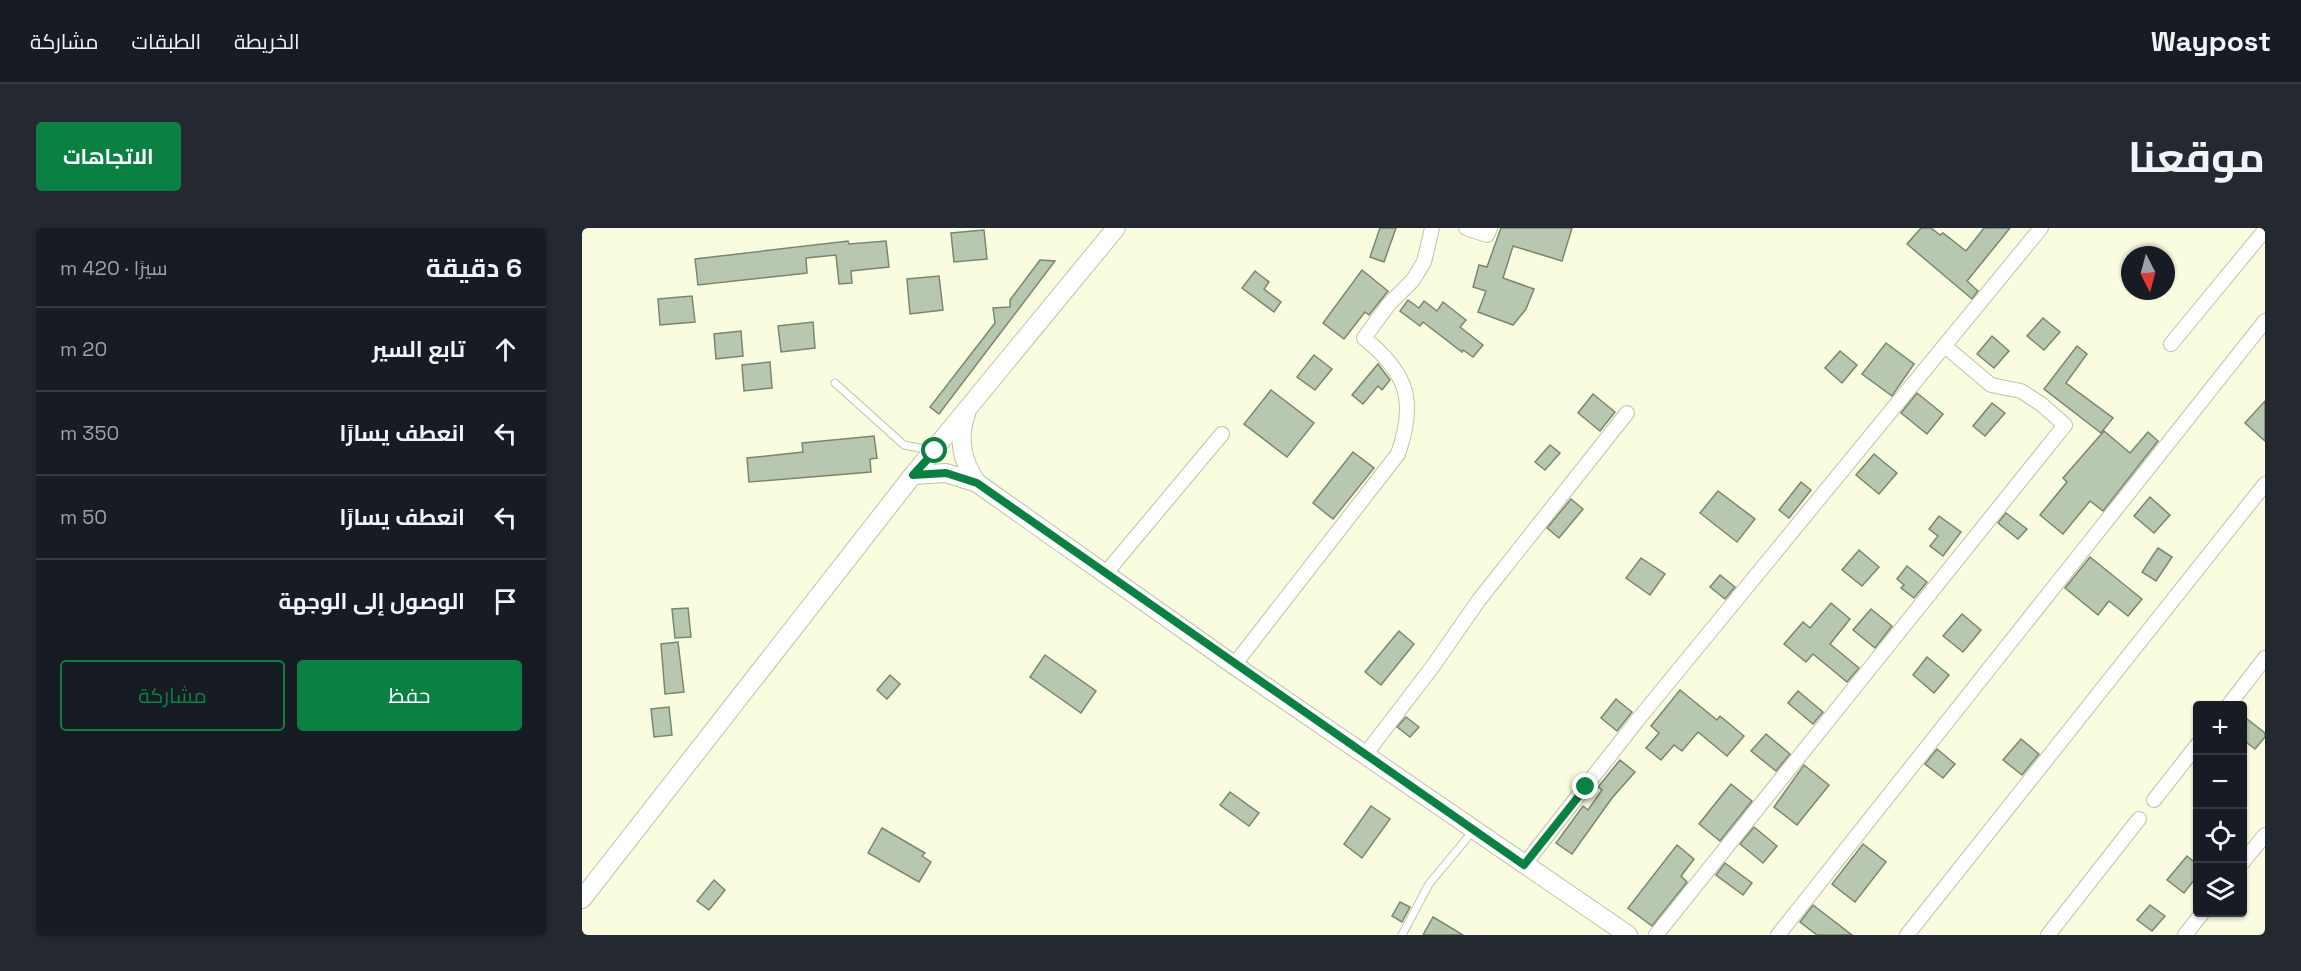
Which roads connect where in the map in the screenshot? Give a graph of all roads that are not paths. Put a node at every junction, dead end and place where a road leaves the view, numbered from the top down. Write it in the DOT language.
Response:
graph roads {
  1 [pos="1116,228"];
  2 [pos="1432,228"];
  3 [pos="1466,228"];
  4 [pos="1490,228"];
  5 [pos="2041,228"];
  6 [pos="2265,230"];
  7 [pos="2265,321"];
  8 [pos="2171,344"];
  9 [pos="1946,346"];
  10 [pos="835,383"];
  11 [pos="966,412"];
  12 [pos="1627,413"];
  13 [pos="1222,434"];
  14 [pos="935,451"];
  15 [pos="913,475"];
  16 [pos="977,483"];
  17 [pos="2265,484"];
  18 [pos="1105,574"];
  19 [pos="2265,658"];
  20 [pos="1234,664"];
  21 [pos="2231,701"];
  22 [pos="2193,750"];
  23 [pos="1365,755"];
  24 [pos="2154,800"];
  25 [pos="2139,819"];
  26 [pos="1474,830"];
  27 [pos="2265,835"];
  28 [pos="2247,857"];
  29 [pos="1524,865"];
  30 [pos="582,899"];
  31 [pos="2199,917"];
  32 [pos="1402,935"];
  33 [pos="1628,935"];
  34 [pos="1656,935"];
  35 [pos="1778,935"];
  36 [pos="1907,935"];
  37 [pos="2048,935"];
  38 [pos="2185,935"];
  1 -- 11 [label="street"];
  2 -- 20 [label="street"];
  3 -- 4 [label="street"];
  5 -- 9 [label="street"];
  6 -- 8 [label="street"];
  7 -- 35 [label="street"];
  9 -- 29 [label="street"];
  9 -- 34 [label="street"];
  10 -- 14 [label="lane"];
  11 -- 14 [label="street"];
  11 -- 16 [label="street"];
  12 -- 23 [label="street"];
  13 -- 18 [label="street"];
  14 -- 15 [label="street"];
  15 -- 16 [label="street"];
  15 -- 30 [label="street"];
  16 -- 18 [label="street"];
  17 -- 36 [label="street"];
  18 -- 20 [label="street"];
  19 -- 21 [label="street"];
  20 -- 23 [label="street"];
  22 -- 24 [label="street"];
  23 -- 26 [label="street"];
  25 -- 37 [label="street"];
  26 -- 29 [label="street"];
  26 -- 32 [label="lane"];
  27 -- 28 [label="street"];
  29 -- 33 [label="street"];
  31 -- 38 [label="street"];
}
